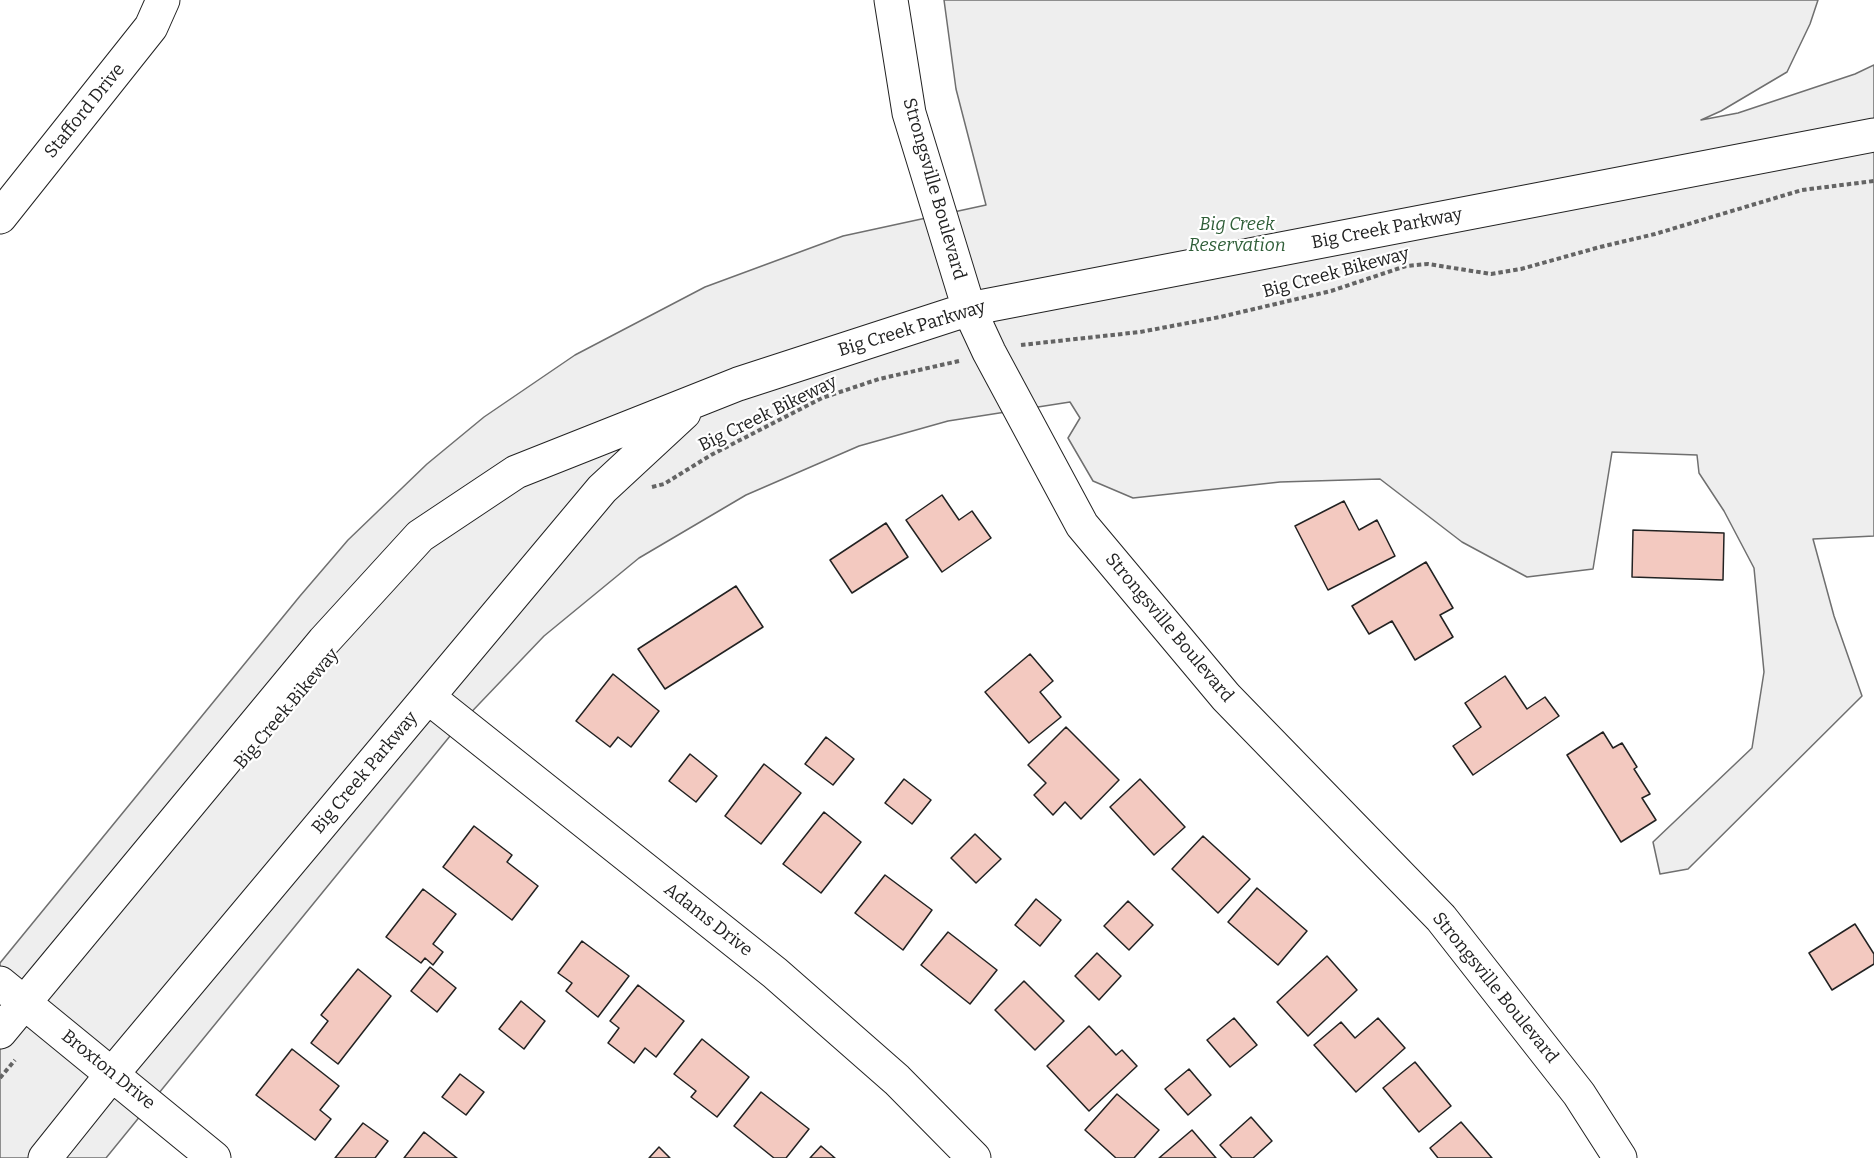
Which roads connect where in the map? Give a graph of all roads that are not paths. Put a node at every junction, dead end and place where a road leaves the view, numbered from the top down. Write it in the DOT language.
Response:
graph roads {
  1 [pos="163,0"];
  2 [pos="891,0"];
  3 [pos="1874,135"];
  4 [pos="0,218"];
  5 [pos="969,309"];
  6 [pos="699,400"];
  7 [pos="428,697"];
  8 [pos="13,992"];
  9 [pos="0,1032"];
  10 [pos="113,1073"];
  11 [pos="45,1158"];
  12 [pos="214,1158"];
  13 [pos="974,1158"];
  14 [pos="1620,1158"];
  1 -- 4 [label="street, Stafford Drive"];
  2 -- 5 [label="street, Strongsville Boulevard"];
  3 -- 5 [label="street, Big Creek Parkway"];
  5 -- 6 [label="street, Big Creek Parkway"];
  5 -- 14 [label="street, Strongsville Boulevard"];
  6 -- 7 [label="street, Big Creek Parkway"];
  6 -- 8 [label="street, Big Creek Parkway"];
  7 -- 10 [label="street, Big Creek Parkway"];
  7 -- 13 [label="street, Adams Drive"];
  8 -- 9 [label="street, Big Creek Parkway"];
  8 -- 10 [label="street, Broxton Drive"];
  10 -- 11 [label="street, Big Creek Parkway"];
  10 -- 12 [label="street, Broxton Drive"];
}
